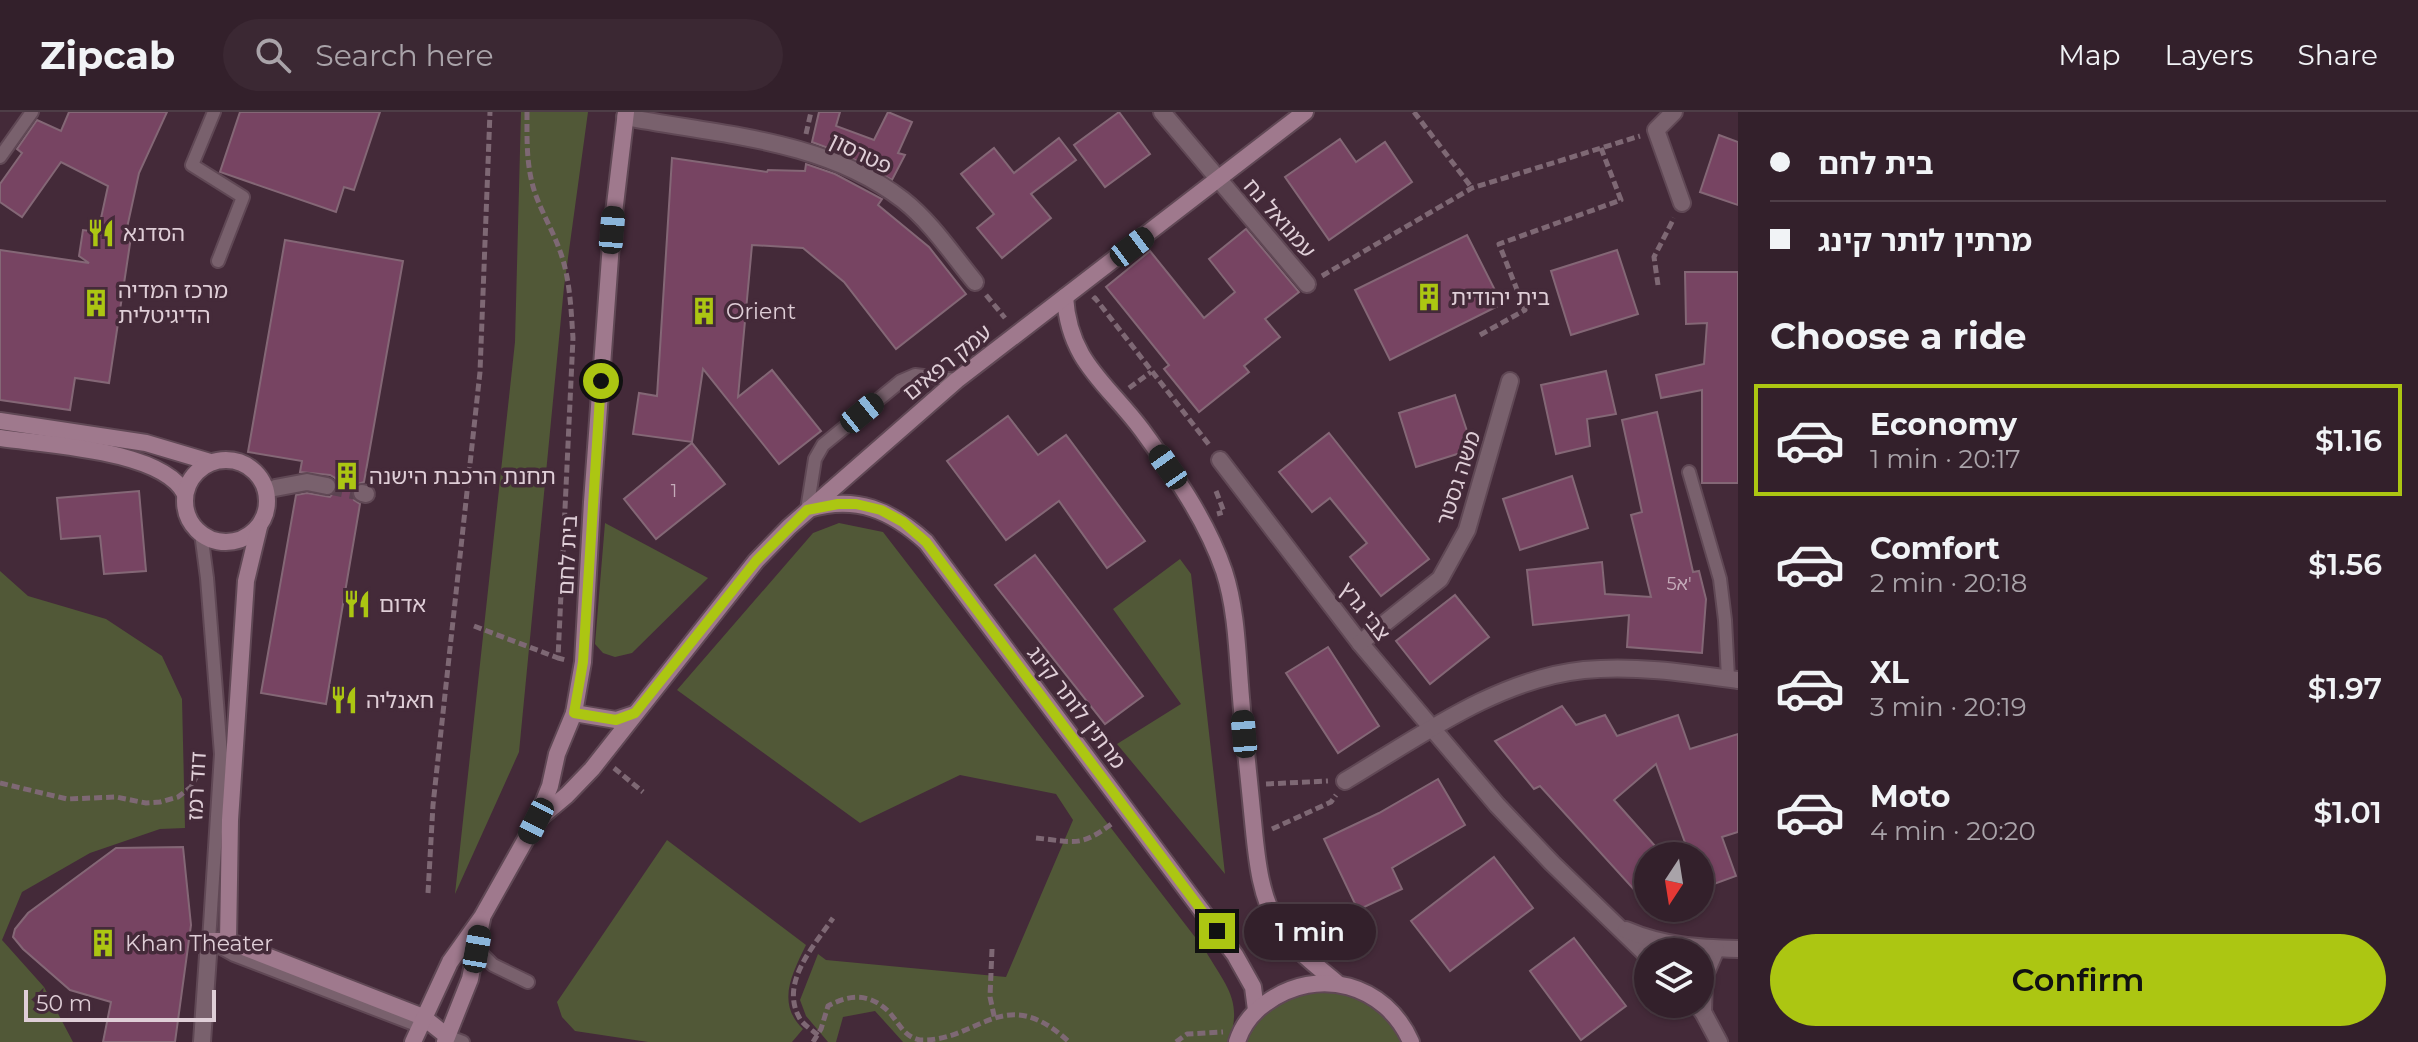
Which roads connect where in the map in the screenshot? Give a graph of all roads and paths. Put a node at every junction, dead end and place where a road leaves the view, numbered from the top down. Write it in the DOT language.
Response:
graph roads {
  1 [pos="32,112"];
  2 [pos="214,112"];
  3 [pos="490,112"];
  4 [pos="527,112"];
  5 [pos="1162,112"];
  6 [pos="1305,112"];
  7 [pos="1414,112"];
  8 [pos="1674,112"];
  9 [pos="626,115"];
  10 [pos="1656,130"];
  11 [pos="1601,148"];
  12 [pos="0,157"];
  13 [pos="1219,181"];
  14 [pos="1472,188"];
  15 [pos="1682,203"];
  16 [pos="218,261"];
  17 [pos="975,282"];
  18 [pos="1307,284"];
  19 [pos="1658,285"];
  20 [pos="1065,297"];
  21 [pos="1068,318"];
  22 [pos="1018,333"];
  23 [pos="1480,335"];
  24 [pos="957,380"];
  25 [pos="1510,381"];
  26 [pos="0,421"];
  27 [pos="0,438"];
  28 [pos="1220,460"];
  29 [pos="210,462"];
  30 [pos="1689,472"];
  31 [pos="327,486"];
  32 [pos="275,488"];
  33 [pos="1215,490"];
  34 [pos="185,494"];
  35 [pos="807,510"];
  36 [pos="1224,512"];
  37 [pos="259,527"];
  38 [pos="201,533"];
  39 [pos="474,626"];
  40 [pos="1360,643"];
  41 [pos="558,658"];
  42 [pos="583,662"];
  43 [pos="1733,679"];
  44 [pos="574,713"];
  45 [pos="635,713"];
  46 [pos="1434,728"];
  47 [pos="613,768"];
  48 [pos="1345,781"];
  49 [pos="0,783"];
  50 [pos="1250,784"];
  51 [pos="191,787"];
  52 [pos="643,792"];
  53 [pos="1128,811"];
  54 [pos="536,821"];
  55 [pos="1287,823"];
  56 [pos="1036,838"];
  57 [pos="428,893"];
  58 [pos="482,917"];
  59 [pos="833,918"];
  60 [pos="1617,926"];
  61 [pos="209,941"];
  62 [pos="228,941"];
  63 [pos="1634,942"];
  64 [pos="477,949"];
  65 [pos="992,949"];
  66 [pos="1716,949"];
  67 [pos="1738,949"];
  68 [pos="1714,954"];
  69 [pos="528,982"];
  70 [pos="1337,983"];
  71 [pos="1256,1010"];
  72 [pos="1705,1018"];
  73 [pos="995,1020"];
  74 [pos="419,1028"];
  75 [pos="818,1035"];
  76 [pos="1238,1038"];
  77 [pos="452,1040"];
  78 [pos="202,1042"];
  79 [pos="813,1042"];
  80 [pos="1069,1042"];
  81 [pos="1176,1042"];
  82 [pos="1411,1042"];
  83 [pos="1719,1042"];
  1 -- 12 [label="lane"];
  2 -- 16 [label="lane"];
  3 -- 57 [label="path"];
  4 -- 41 [label="path"];
  5 -- 13 [label="street, עמנואל נח"];
  6 -- 13 [label="street, עמק רפאים"];
  7 -- 14 [label="path"];
  8 -- 10 [label="street"];
  9 -- 17 [label="street, פטרסון"];
  9 -- 42 [label="street, בית לחם"];
  10 -- 11 [label="path"];
  10 -- 15 [label="street"];
  11 -- 14 [label="path"];
  11 -- 23 [label="path"];
  13 -- 18 [label="street, עמנואל נח"];
  13 -- 20 [label="street, עמק רפאים"];
  14 -- 18 [label="path"];
  15 -- 19 [label="path"];
  17 -- 22 [label="path"];
  20 -- 21 [label="street"];
  20 -- 22 [label="street, עמק רפאים"];
  21 -- 28 [label="path"];
  21 -- 50 [label="street"];
  22 -- 24 [label="street, עמק רפאים"];
  24 -- 35 [label="street, עמק רפאים"];
  24 -- 35 [label="lane"];
  25 -- 40 [label="street, משה גסטר"];
  26 -- 29 [label="street"];
  27 -- 34 [label="street"];
  28 -- 40 [label="street, צבי גרץ"];
  29 -- 34 [label="street"];
  29 -- 37 [label="street"];
  30 -- 43 [label="lane"];
  31 -- 32 [label="street"];
  33 -- 36 [label="path"];
  34 -- 38 [label="street"];
  35 -- 45 [label="street, עמק רפאים"];
  35 -- 53 [label="street, מרתין לותר קינג"];
  37 -- 38 [label="street"];
  37 -- 62 [label="street, דוד רמז"];
  38 -- 61 [label="lane, דוד רמז"];
  39 -- 41 [label="path"];
  40 -- 46 [label="street, צבי גרץ"];
  41 -- 42 [label="path"];
  42 -- 44 [label="street, בית לחם"];
  43 -- 46 [label="street"];
  44 -- 45 [label="street"];
  44 -- 54 [label="street, בית לחם"];
  45 -- 54 [label="street, עמק רפאים"];
  46 -- 48 [label="street"];
  46 -- 60 [label="street, צבי גרץ"];
  47 -- 52 [label="path"];
  48 -- 50 [label="path"];
  48 -- 55 [label="path"];
  49 -- 51 [label="path"];
  50 -- 70 [label="street"];
  53 -- 56 [label="path"];
  53 -- 71 [label="street, מרתין לותר קינג"];
  54 -- 58 [label="street, בית לחם"];
  58 -- 64 [label="street, בית לחם"];
  58 -- 74 [label="street, בית לחם"];
  59 -- 75 [label="path"];
  60 -- 63 [label="street, צבי גרץ"];
  60 -- 66 [label="street"];
  61 -- 62 [label="street"];
  61 -- 74 [label="lane"];
  61 -- 78 [label="street, דוד רמז"];
  62 -- 74 [label="street"];
  64 -- 69 [label="lane"];
  64 -- 77 [label="street, בית לחם"];
  65 -- 73 [label="path"];
  66 -- 67 [label="street"];
  66 -- 68 [label="street"];
  70 -- 71 [label="street"];
  70 -- 82 [label="street"];
  71 -- 76 [label="street"];
  72 -- 83 [label="street"];
  73 -- 75 [label="path"];
  73 -- 80 [label="path"];
  74 -- 77 [label="street"];
  75 -- 79 [label="path"];
  76 -- 81 [label="path"];
}
